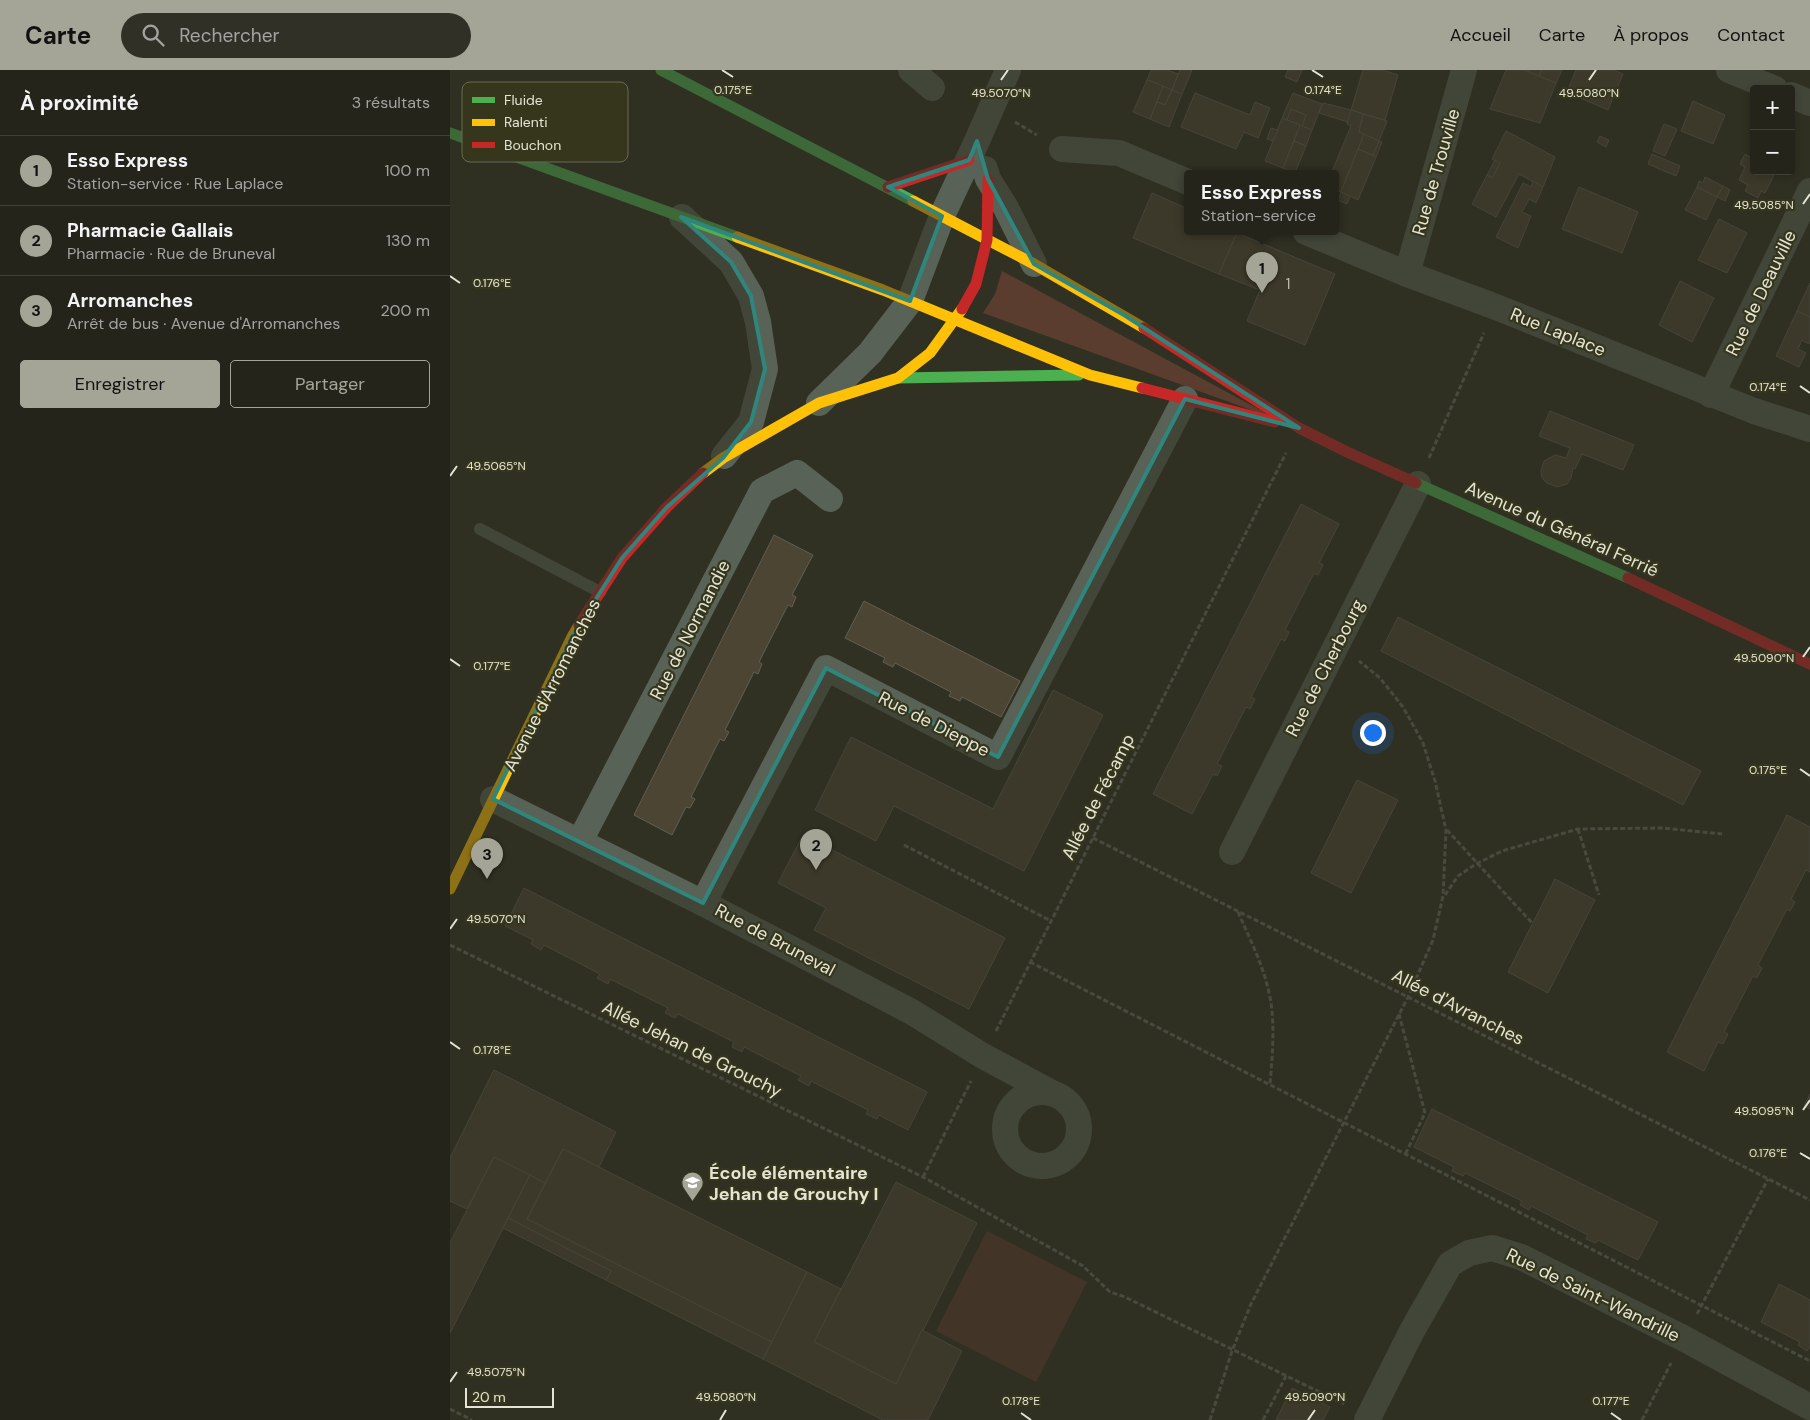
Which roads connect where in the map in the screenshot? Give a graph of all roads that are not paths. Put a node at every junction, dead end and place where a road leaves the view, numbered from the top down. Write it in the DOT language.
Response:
graph roads {
  1 [pos="661,70"];
  2 [pos="911,70"];
  3 [pos="1008,70"];
  4 [pos="1464,70"];
  5 [pos="1729,70"];
  6 [pos="1765,85"];
  7 [pos="932,88"];
  8 [pos="1795,97"];
  9 [pos="1810,103"];
  10 [pos="450,133"];
  11 [pos="462,137"];
  12 [pos="1062,149"];
  13 [pos="973,151"];
  14 [pos="530,162"];
  15 [pos="988,179"];
  16 [pos="1184,180"];
  17 [pos="888,187"];
  18 [pos="1810,191"];
  19 [pos="942,216"];
  20 [pos="681,217"];
  21 [pos="1313,235"];
  22 [pos="987,240"];
  23 [pos="1034,264"];
  24 [pos="1407,274"];
  25 [pos="910,301"];
  26 [pos="956,319"];
  27 [pos="1090,375"];
  28 [pos="898,378"];
  29 [pos="1711,395"];
  30 [pos="1185,399"];
  31 [pos="819,403"];
  32 [pos="1298,428"];
  33 [pos="1810,429"];
  34 [pos="723,458"];
  35 [pos="1418,484"];
  36 [pos="830,499"];
  37 [pos="480,530"];
  38 [pos="600,592"];
  39 [pos="1810,664"];
  40 [pos="493,799"];
  41 [pos="580,841"];
  42 [pos="1232,852"];
  43 [pos="450,889"];
  44 [pos="703,903"];
  45 [pos="1050,1092"];
  46 [pos="1810,1407"];
  47 [pos="1368,1418"];
  1 -- 17 [label="street"];
  2 -- 7 [label="street"];
  3 -- 13 [label="street, Avenue d'Arromanches"];
  4 -- 24 [label="street, Rue de Trouville"];
  5 -- 6 [label="street"];
  8 -- 9 [label="street"];
  10 -- 11 [label="street"];
  12 -- 16 [label="street"];
  13 -- 15 [label="street"];
  13 -- 17 [label="street"];
  13 -- 19 [label="street, Avenue d'Arromanches"];
  14 -- 20 [label="street"];
  15 -- 22 [label="street, Avenue d'Arromanches"];
  15 -- 23 [label="street"];
  17 -- 19 [label="street"];
  18 -- 29 [label="street, Rue de Deauville"];
  19 -- 22 [label="street"];
  19 -- 25 [label="street, Avenue d'Arromanches"];
  20 -- 25 [label="street"];
  20 -- 34 [label="street, Avenue d'Arromanches"];
  21 -- 24 [label="street, Rue Laplace"];
  22 -- 23 [label="street"];
  22 -- 26 [label="street, Avenue d'Arromanches"];
  23 -- 32 [label="street"];
  24 -- 29 [label="street, Rue Laplace"];
  25 -- 26 [label="street"];
  25 -- 31 [label="street, Avenue d'Arromanches"];
  26 -- 27 [label="street"];
  26 -- 28 [label="street, Avenue d'Arromanches"];
  27 -- 28 [label="street"];
  27 -- 30 [label="street"];
  28 -- 31 [label="street, Avenue d'Arromanches"];
  29 -- 33 [label="street, Rue Laplace"];
  30 -- 32 [label="street"];
  30 -- 44 [label="street, Rue de Dieppe"];
  31 -- 34 [label="street, Avenue d'Arromanches"];
  32 -- 35 [label="street, Avenue du Général Ferrié"];
  34 -- 38 [label="street, Avenue d'Arromanches"];
  35 -- 39 [label="street, Avenue du Général Ferrié"];
  35 -- 42 [label="street, Rue de Cherbourg"];
  36 -- 41 [label="street, Rue de Normandie"];
  37 -- 38 [label="lane"];
  38 -- 40 [label="street, Avenue d'Arromanches"];
  40 -- 41 [label="street, Rue de Bruneval"];
  40 -- 43 [label="street, Avenue d'Arromanches"];
  41 -- 44 [label="street, Rue de Bruneval"];
  44 -- 45 [label="street, Rue de Bruneval"];
  46 -- 47 [label="street, Rue de Saint-Wandrille"];
}
